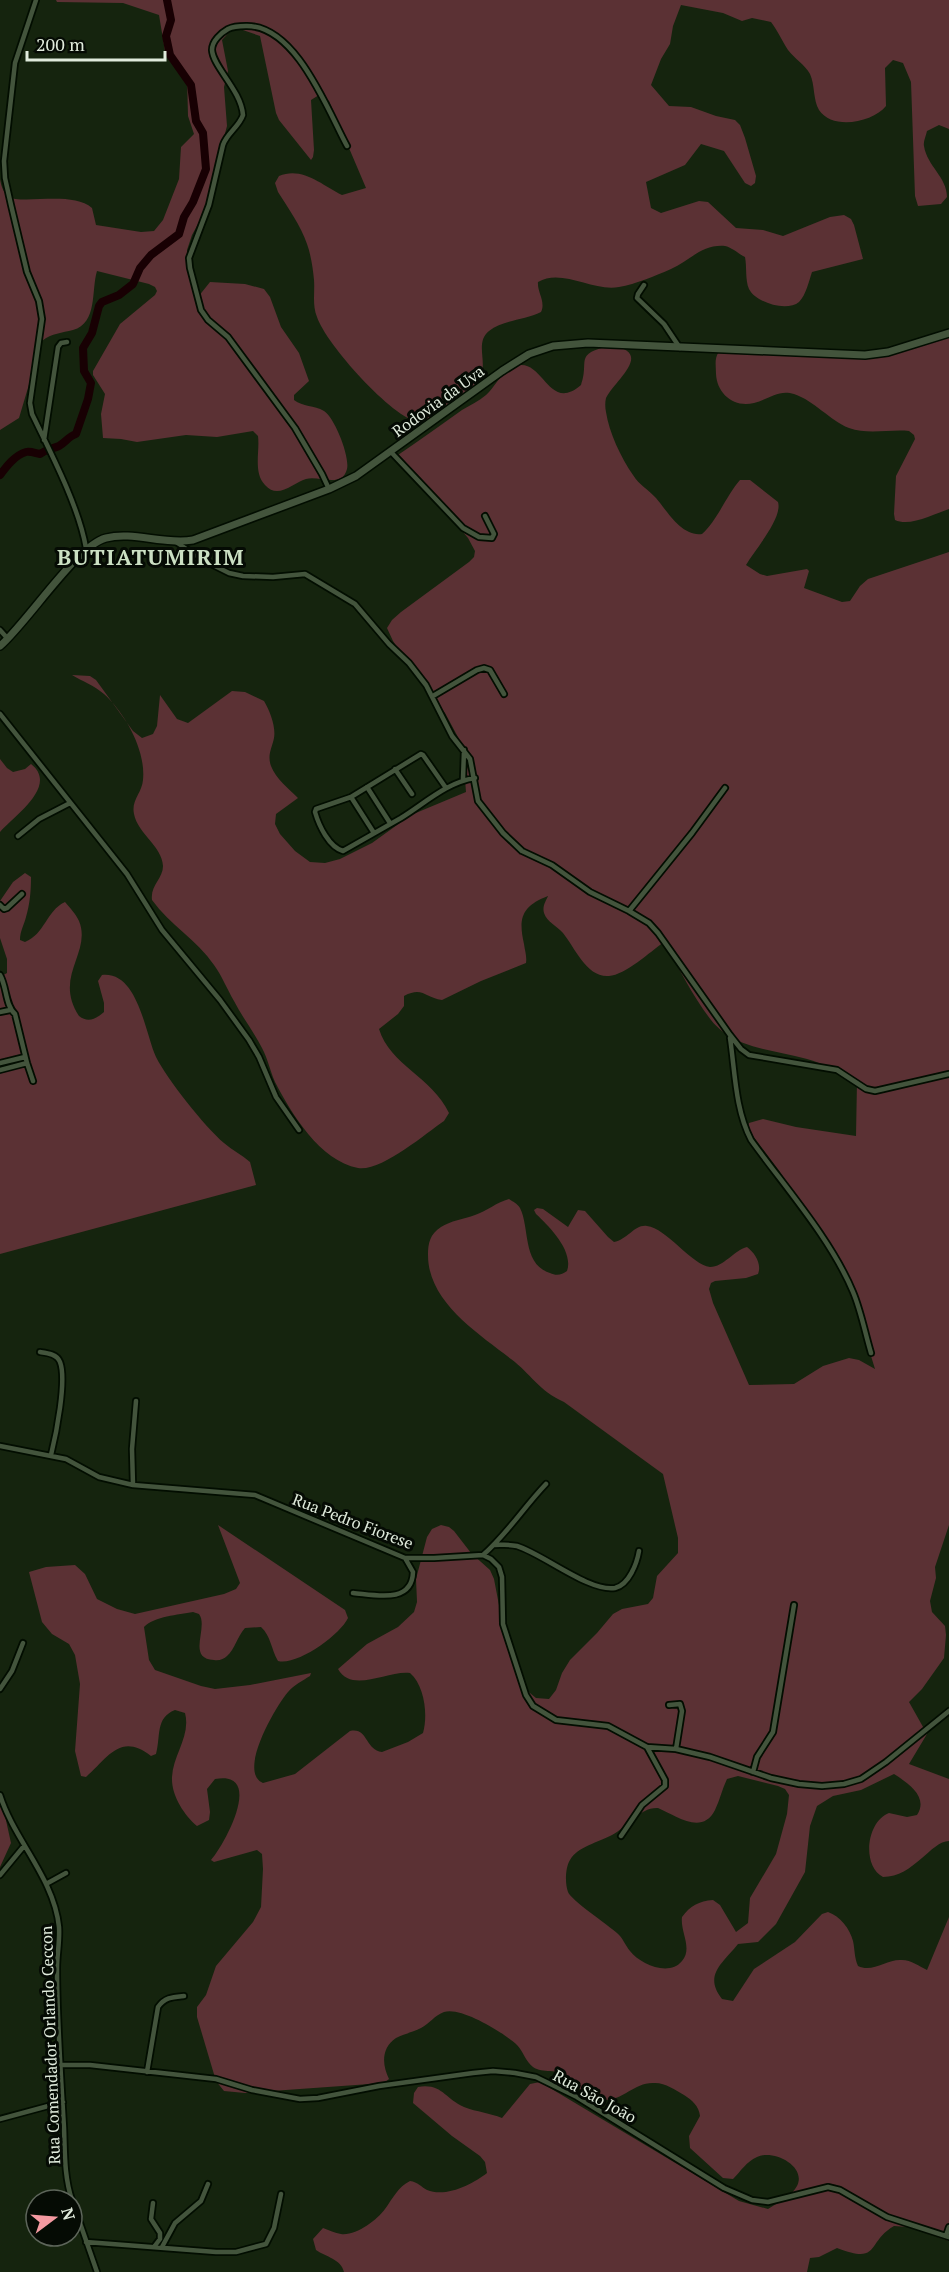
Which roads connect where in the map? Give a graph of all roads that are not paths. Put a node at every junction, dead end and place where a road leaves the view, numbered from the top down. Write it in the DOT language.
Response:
graph roads {
  1 [pos="36,0"];
  2 [pos="347,146"];
  3 [pos="644,285"];
  4 [pos="949,333"];
  5 [pos="67,342"];
  6 [pos="680,348"];
  7 [pos="44,440"];
  8 [pos="391,452"];
  9 [pos="329,489"];
  10 [pos="485,516"];
  11 [pos="176,542"];
  12 [pos="86,549"];
  13 [pos="0,630"];
  14 [pos="8,639"];
  15 [pos="0,646"];
  16 [pos="504,694"];
  17 [pos="433,696"];
  18 [pos="0,714"];
  19 [pos="464,750"];
  20 [pos="395,769"];
  21 [pos="475,778"];
  22 [pos="463,779"];
  23 [pos="366,786"];
  24 [pos="446,788"];
  25 [pos="724,788"];
  26 [pos="412,794"];
  27 [pos="351,797"];
  28 [pos="70,803"];
  29 [pos="390,824"];
  30 [pos="374,832"];
  31 [pos="18,836"];
  32 [pos="22,894"];
  33 [pos="0,905"];
  34 [pos="629,911"];
  35 [pos="0,975"];
  36 [pos="10,1010"];
  37 [pos="0,1012"];
  38 [pos="730,1035"];
  39 [pos="25,1057"];
  40 [pos="0,1063"];
  41 [pos="27,1063"];
  42 [pos="0,1070"];
  43 [pos="949,1074"];
  44 [pos="33,1081"];
  45 [pos="298,1130"];
  46 [pos="40,1352"];
  47 [pos="871,1353"];
  48 [pos="136,1401"];
  49 [pos="0,1446"];
  50 [pos="51,1455"];
  51 [pos="546,1484"];
  52 [pos="134,1485"];
  53 [pos="494,1545"];
  54 [pos="639,1551"];
  55 [pos="483,1555"];
  56 [pos="405,1558"];
  57 [pos="353,1593"];
  58 [pos="794,1605"];
  59 [pos="22,1643"];
  60 [pos="0,1689"];
  61 [pos="669,1705"];
  62 [pos="949,1711"];
  63 [pos="647,1747"];
  64 [pos="676,1749"];
  65 [pos="753,1772"];
  66 [pos="0,1795"];
  67 [pos="621,1836"];
  68 [pos="24,1846"];
  69 [pos="66,1873"];
  70 [pos="0,1875"];
  71 [pos="46,1884"];
  72 [pos="184,1996"];
  73 [pos="60,2065"];
  74 [pos="147,2072"];
  75 [pos="63,2102"];
  76 [pos="0,2119"];
  77 [pos="208,2184"];
  78 [pos="70,2188"];
  79 [pos="281,2194"];
  80 [pos="153,2203"];
  81 [pos="949,2227"];
  82 [pos="84,2234"];
  83 [pos="948,2236"];
  84 [pos="87,2242"];
  85 [pos="154,2247"];
  86 [pos="162,2247"];
  87 [pos="95,2271"];
  1 -- 7 [label="street"];
  2 -- 9 [label="street"];
  3 -- 6 [label="street"];
  4 -- 6 [label="street, Rodovia da Uva"];
  5 -- 7 [label="street"];
  6 -- 8 [label="street, Rodovia da Uva"];
  7 -- 12 [label="street"];
  8 -- 9 [label="street, Rodovia da Uva"];
  8 -- 10 [label="street"];
  9 -- 11 [label="street, Rodovia da Uva"];
  11 -- 12 [label="street, Rodovia da Uva"];
  11 -- 17 [label="street"];
  12 -- 14 [label="street, Rodovia da Uva"];
  13 -- 14 [label="street"];
  14 -- 15 [label="street, Rodovia da Uva"];
  16 -- 17 [label="street"];
  17 -- 19 [label="street"];
  18 -- 28 [label="street"];
  19 -- 21 [label="street"];
  19 -- 22 [label="street"];
  20 -- 23 [label="street"];
  20 -- 24 [label="street"];
  20 -- 26 [label="street"];
  21 -- 22 [label="street"];
  21 -- 34 [label="street"];
  22 -- 24 [label="street"];
  23 -- 27 [label="street"];
  23 -- 29 [label="street"];
  24 -- 29 [label="street"];
  25 -- 34 [label="street"];
  27 -- 30 [label="street"];
  27 -- 30 [label="street"];
  28 -- 31 [label="street"];
  28 -- 45 [label="street"];
  29 -- 30 [label="street"];
  32 -- 33 [label="street"];
  34 -- 38 [label="street"];
  35 -- 36 [label="street"];
  36 -- 37 [label="street"];
  36 -- 39 [label="street"];
  38 -- 43 [label="street"];
  38 -- 47 [label="street"];
  39 -- 40 [label="street"];
  39 -- 41 [label="street"];
  41 -- 42 [label="street"];
  41 -- 44 [label="street"];
  46 -- 50 [label="street"];
  48 -- 52 [label="street"];
  49 -- 50 [label="street, Rua Pedro Fiorese"];
  50 -- 52 [label="street, Rua Pedro Fiorese"];
  51 -- 53 [label="street"];
  52 -- 56 [label="street, Rua Pedro Fiorese"];
  53 -- 54 [label="street"];
  53 -- 55 [label="street"];
  55 -- 56 [label="street, Rua Pedro Fiorese"];
  55 -- 63 [label="street"];
  56 -- 57 [label="street"];
  58 -- 65 [label="street"];
  59 -- 60 [label="street"];
  61 -- 64 [label="street"];
  62 -- 65 [label="street"];
  63 -- 64 [label="street"];
  63 -- 67 [label="street"];
  64 -- 65 [label="street"];
  66 -- 68 [label="street, Rua Comendador Orlando Ceccon"];
  68 -- 70 [label="street"];
  68 -- 71 [label="street, Rua Comendador Orlando Ceccon"];
  69 -- 71 [label="street"];
  71 -- 73 [label="street, Rua Comendador Orlando Ceccon"];
  72 -- 74 [label="street"];
  73 -- 74 [label="street, Rua São João"];
  73 -- 75 [label="street, Rua Comendador Orlando Ceccon"];
  74 -- 83 [label="street, Rua São João"];
  75 -- 76 [label="street"];
  75 -- 78 [label="street, Rua Comendador Orlando Ceccon"];
  77 -- 86 [label="street"];
  79 -- 86 [label="street"];
  80 -- 85 [label="street"];
  81 -- 83 [label="street"];
  82 -- 84 [label="street, Rua Comendador Orlando Ceccon"];
  84 -- 85 [label="street"];
  84 -- 87 [label="street, Rua Comendador Orlando Ceccon"];
  85 -- 86 [label="street"];
}
